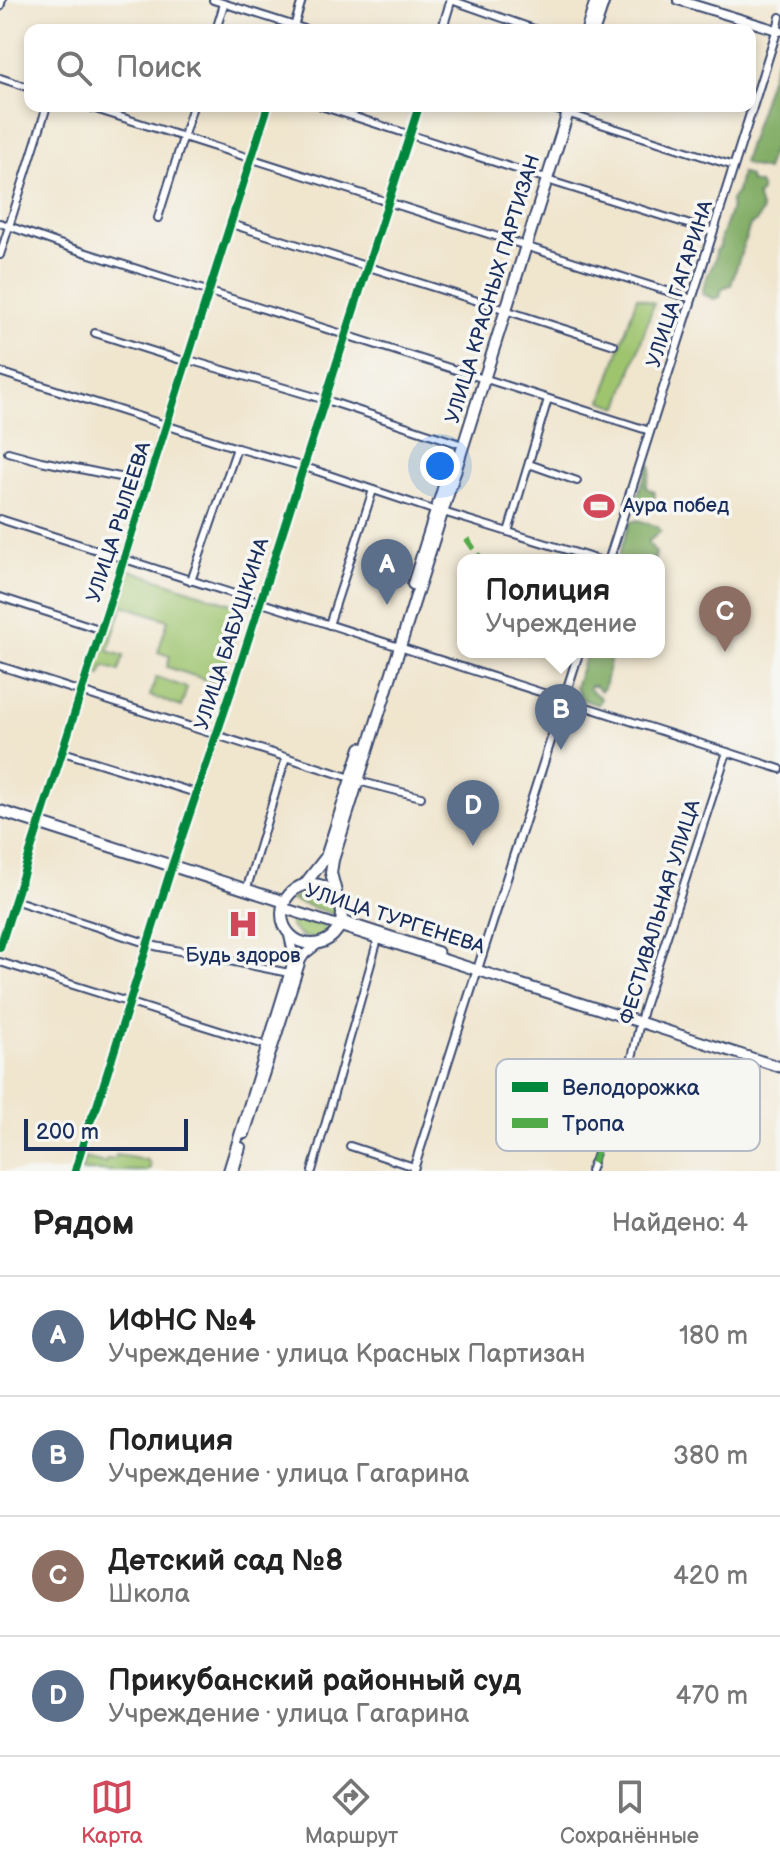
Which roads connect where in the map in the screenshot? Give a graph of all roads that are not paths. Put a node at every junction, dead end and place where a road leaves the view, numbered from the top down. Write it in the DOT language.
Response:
graph roads {
  1 [pos="2,0"];
  2 [pos="213,0"];
  3 [pos="302,0"];
  4 [pos="451,0"];
  5 [pos="596,0"];
  6 [pos="604,0"];
  7 [pos="678,0"];
  8 [pos="224,4"];
  9 [pos="0,7"];
  10 [pos="780,17"];
  11 [pos="218,24"];
  12 [pos="282,24"];
  13 [pos="294,24"];
  14 [pos="444,24"];
  15 [pos="520,24"];
  16 [pos="589,24"];
  17 [pos="596,24"];
  18 [pos="755,24"];
  19 [pos="756,24"];
  20 [pos="778,31"];
  21 [pos="0,78"];
  22 [pos="24,86"];
  23 [pos="756,90"];
  24 [pos="45,112"];
  25 [pos="105,112"];
  26 [pos="191,112"];
  27 [pos="266,112"];
  28 [pos="339,112"];
  29 [pos="417,112"];
  30 [pos="565,112"];
  31 [pos="575,112"];
  32 [pos="749,112"];
  33 [pos="409,135"];
  34 [pos="182,137"];
  35 [pos="251,159"];
  36 [pos="734,166"];
  37 [pos="544,178"];
  38 [pos="388,203"];
  39 [pos="158,218"];
  40 [pos="0,223"];
  41 [pos="231,224"];
  42 [pos="9,226"];
  43 [pos="713,232"];
  44 [pos="523,245"];
  45 [pos="0,255"];
  46 [pos="367,266"];
  47 [pos="209,292"];
  48 [pos="692,299"];
  49 [pos="502,309"];
  50 [pos="95,333"];
  51 [pos="345,335"];
  52 [pos="614,345"];
  53 [pos="187,362"];
  54 [pos="0,372"];
  55 [pos="481,378"];
  56 [pos="548,399"];
  57 [pos="325,400"];
  58 [pos="167,425"];
  59 [pos="650,431"];
  60 [pos="457,443"];
  61 [pos="237,448"];
  62 [pos="8,452"];
  63 [pos="529,464"];
  64 [pos="303,467"];
  65 [pos="577,481"];
  66 [pos="149,483"];
  67 [pos="373,490"];
  68 [pos="440,512"];
  69 [pos="0,519"];
  70 [pos="508,532"];
  71 [pos="580,554"];
  72 [pos="611,554"];
  73 [pos="124,560"];
  74 [pos="191,581"];
  75 [pos="0,597"];
  76 [pos="260,603"];
  77 [pos="329,625"];
  78 [pos="102,630"];
  79 [pos="397,646"];
  80 [pos="577,658"];
  81 [pos="0,666"];
  82 [pos="82,692"];
  83 [pos="564,699"];
  84 [pos="215,735"];
  85 [pos="63,752"];
  86 [pos="727,752"];
  87 [pos="286,757"];
  88 [pos="780,769"];
  89 [pos="355,779"];
  90 [pos="196,793"];
  91 [pos="421,797"];
  92 [pos="0,811"];
  93 [pos="0,818"];
  94 [pos="38,826"];
  95 [pos="171,869"];
  96 [pos="304,885"];
  97 [pos="246,891"];
  98 [pos="337,896"];
  99 [pos="14,900"];
  100 [pos="284,905"];
  101 [pos="340,923"];
  102 [pos="288,931"];
  103 [pos="378,939"];
  104 [pos="147,942"];
  105 [pos="319,943"];
  106 [pos="0,947"];
  107 [pos="0,962"];
  108 [pos="478,968"];
  109 [pos="289,973"];
  110 [pos="128,1004"];
  111 [pos="641,1020"];
  112 [pos="261,1044"];
  113 [pos="631,1059"];
  114 [pos="780,1064"];
  115 [pos="350,1146"];
  116 [pos="414,1169"];
  117 [pos="75,1171"];
  118 [pos="231,1171"];
  119 [pos="312,1171"];
  1 -- 9 [label="street"];
  2 -- 8 [label="street"];
  3 -- 13 [label="street"];
  4 -- 14 [label="street"];
  4 -- 15 [label="street"];
  5 -- 16 [label="highway"];
  6 -- 17 [label="highway"];
  7 -- 18 [label="main road"];
  8 -- 11 [label="street"];
  8 -- 12 [label="street"];
  10 -- 20 [label="street, УЛИЦА ГАГАРИНА"];
  19 -- 20 [label="main road"];
  20 -- 23 [label="street, УЛИЦА ГАГАРИНА"];
  21 -- 22 [label="street"];
  24 -- 42 [label="street"];
  25 -- 34 [label="street"];
  26 -- 34 [label="street"];
  27 -- 35 [label="street, УЛИЦА РЫЛЕЕВА"];
  28 -- 33 [label="street"];
  29 -- 33 [label="street, УЛИЦА БАБУШКИНА"];
  30 -- 37 [label="highway, УЛИЦА КРАСНЫХ ПАРТИЗАН"];
  31 -- 36 [label="street"];
  32 -- 36 [label="street, УЛИЦА ГАГАРИНА"];
  33 -- 37 [label="street"];
  33 -- 38 [label="street, УЛИЦА БАБУШКИНА"];
  34 -- 35 [label="street"];
  34 -- 39 [label="street"];
  35 -- 38 [label="street"];
  35 -- 41 [label="street, УЛИЦА РЫЛЕЕВА"];
  36 -- 43 [label="street, УЛИЦА ГАГАРИНА"];
  37 -- 43 [label="street"];
  37 -- 44 [label="highway, УЛИЦА КРАСНЫХ ПАРТИЗАН"];
  38 -- 44 [label="street"];
  38 -- 46 [label="street, УЛИЦА БАБУШКИНА"];
  40 -- 42 [label="street"];
  41 -- 46 [label="street"];
  41 -- 47 [label="street, УЛИЦА РЫЛЕЕВА"];
  42 -- 45 [label="street"];
  42 -- 47 [label="street"];
  43 -- 48 [label="street, УЛИЦА ГАГАРИНА"];
  44 -- 48 [label="street"];
  44 -- 49 [label="highway, УЛИЦА КРАСНЫХ ПАРТИЗАН"];
  46 -- 49 [label="street"];
  46 -- 51 [label="street, УЛИЦА БАБУШКИНА"];
  47 -- 51 [label="street"];
  47 -- 53 [label="street, УЛИЦА РЫЛЕЕВА"];
  48 -- 59 [label="street, УЛИЦА ГАГАРИНА"];
  49 -- 52 [label="street"];
  49 -- 55 [label="highway, УЛИЦА КРАСНЫХ ПАРТИЗАН"];
  50 -- 53 [label="street"];
  51 -- 55 [label="street"];
  51 -- 57 [label="street, УЛИЦА БАБУШКИНА"];
  53 -- 57 [label="street"];
  53 -- 58 [label="street, УЛИЦА РЫЛЕЕВА"];
  54 -- 58 [label="street"];
  55 -- 56 [label="street"];
  55 -- 60 [label="highway, УЛИЦА КРАСНЫХ ПАРТИЗАН"];
  55 -- 68 [label="highway, УЛИЦА КРАСНЫХ ПАРТИЗАН"];
  56 -- 59 [label="street"];
  56 -- 63 [label="street"];
  57 -- 60 [label="street"];
  57 -- 64 [label="street, УЛИЦА БАБУШКИНА"];
  58 -- 61 [label="street"];
  58 -- 66 [label="street, УЛИЦА РЫЛЕЕВА"];
  59 -- 72 [label="street, УЛИЦА ГАГАРИНА"];
  60 -- 68 [label="highway, УЛИЦА КРАСНЫХ ПАРТИЗАН"];
  61 -- 64 [label="street"];
  61 -- 74 [label="street"];
  62 -- 66 [label="street, УЛИЦА РЫЛЕЕВА"];
  63 -- 65 [label="street"];
  63 -- 70 [label="street"];
  64 -- 67 [label="street"];
  64 -- 76 [label="street, УЛИЦА БАБУШКИНА"];
  66 -- 73 [label="street, УЛИЦА РЫЛЕЕВА"];
  67 -- 68 [label="street"];
  67 -- 77 [label="street"];
  68 -- 70 [label="street"];
  68 -- 79 [label="highway, УЛИЦА КРАСНЫХ ПАРТИЗАН"];
  69 -- 73 [label="street"];
  70 -- 71 [label="street"];
  73 -- 74 [label="street"];
  73 -- 78 [label="street, УЛИЦА РЫЛЕЕВА"];
  74 -- 76 [label="street"];
  75 -- 78 [label="street, УЛИЦА РЫЛЕЕВА"];
  76 -- 77 [label="street"];
  76 -- 84 [label="street, УЛИЦА БАБУШКИНА"];
  77 -- 79 [label="street"];
  78 -- 82 [label="street, УЛИЦА РЫЛЕЕВА"];
  79 -- 83 [label="street"];
  79 -- 89 [label="highway, УЛИЦА КРАСНЫХ ПАРТИЗАН"];
  80 -- 83 [label="street"];
  81 -- 82 [label="street"];
  82 -- 84 [label="street"];
  82 -- 85 [label="street, УЛИЦА РЫЛЕЕВА"];
  83 -- 86 [label="street"];
  83 -- 108 [label="street"];
  84 -- 87 [label="street"];
  84 -- 90 [label="street, УЛИЦА БАБУШКИНА"];
  85 -- 90 [label="street"];
  85 -- 94 [label="street, УЛИЦА РЫЛЕЕВА"];
  86 -- 88 [label="street"];
  86 -- 111 [label="street, ФЕСТИВАЛЬНАЯ УЛИЦА"];
  87 -- 89 [label="street"];
  87 -- 97 [label="street"];
  89 -- 91 [label="street"];
  89 -- 96 [label="highway, УЛИЦА КРАСНЫХ ПАРТИЗАН"];
  89 -- 98 [label="highway, УЛИЦА КРАСНЫХ ПАРТИЗАН"];
  90 -- 95 [label="street, УЛИЦА БАБУШКИНА"];
  92 -- 94 [label="highway, УЛИЦА ТУРГЕНЕВА"];
  93 -- 94 [label="highway, УЛИЦА ТУРГЕНЕВА"];
  94 -- 95 [label="highway, УЛИЦА ТУРГЕНЕВА"];
  94 -- 99 [label="street, УЛИЦА РЫЛЕЕВА"];
  95 -- 97 [label="highway, УЛИЦА ТУРГЕНЕВА"];
  95 -- 100 [label="highway, УЛИЦА ТУРГЕНЕВА"];
  95 -- 104 [label="street, УЛИЦА БАБУШКИНА"];
  96 -- 98 [label="highway"];
  96 -- 100 [label="highway, УЛИЦА КРАСНЫХ ПАРТИЗАН"];
  97 -- 100 [label="highway, УЛИЦА ТУРГЕНЕВА"];
  98 -- 101 [label="highway, УЛИЦА КРАСНЫХ ПАРТИЗАН"];
  99 -- 104 [label="street"];
  99 -- 106 [label="street, УЛИЦА РЫЛЕЕВА"];
  100 -- 101 [label="main road, УЛИЦА ТУРГЕНЕВА"];
  100 -- 102 [label="highway"];
  101 -- 103 [label="main road, УЛИЦА ТУРГЕНЕВА"];
  101 -- 105 [label="highway"];
  101 -- 108 [label="main road, УЛИЦА ТУРГЕНЕВА"];
  102 -- 105 [label="highway"];
  102 -- 109 [label="main road"];
  103 -- 108 [label="main road, УЛИЦА ТУРГЕНЕВА"];
  103 -- 119 [label="street"];
  104 -- 109 [label="street"];
  104 -- 110 [label="street, УЛИЦА БАБУШКИНА"];
  105 -- 118 [label="main road"];
  107 -- 110 [label="street"];
  108 -- 111 [label="main road, УЛИЦА ТУРГЕНЕВА"];
  108 -- 116 [label="street"];
  109 -- 118 [label="main road"];
  110 -- 112 [label="street"];
  110 -- 117 [label="street, УЛИЦА БАБУШКИНА"];
  111 -- 113 [label="street, ФЕСТИВАЛЬНАЯ УЛИЦА"];
  111 -- 114 [label="main road, УЛИЦА ТУРГЕНЕВА"];
  115 -- 116 [label="street"];
}
